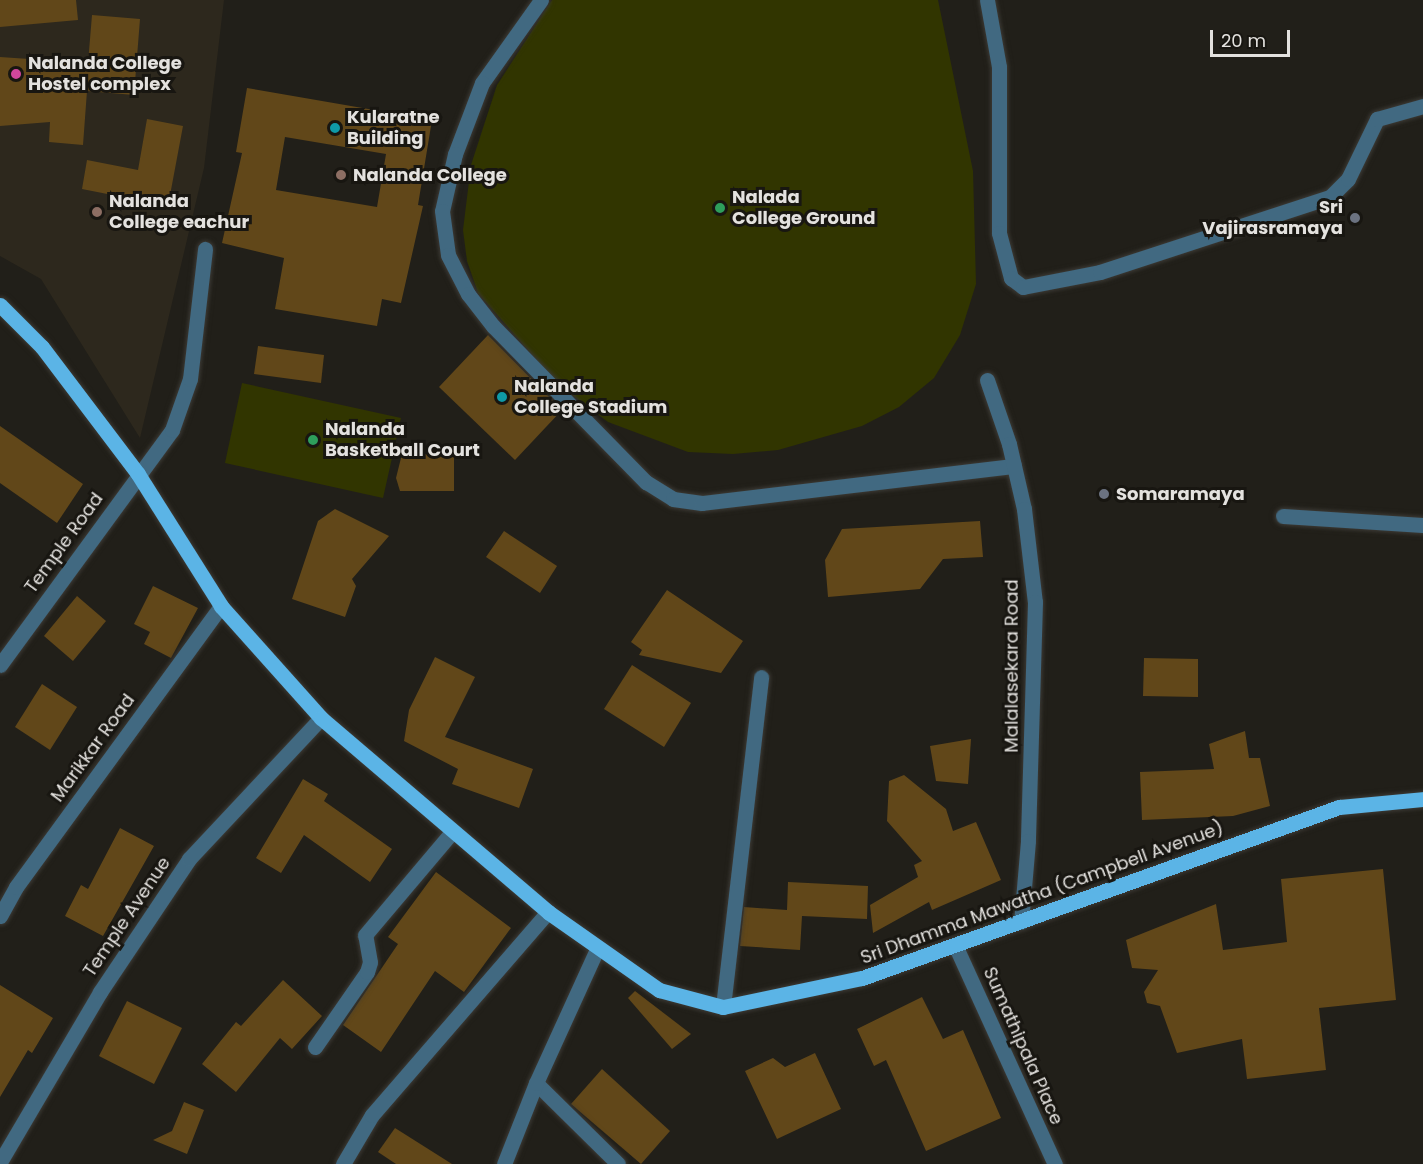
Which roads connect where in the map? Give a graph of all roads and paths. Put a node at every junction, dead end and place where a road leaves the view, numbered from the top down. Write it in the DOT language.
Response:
graph roads {
  1 [pos="541,0"];
  2 [pos="987,0"];
  3 [pos="1423,106"];
  4 [pos="205,249"];
  5 [pos="0,305"];
  6 [pos="987,380"];
  7 [pos="1014,466"];
  8 [pos="138,474"];
  9 [pos="1283,516"];
  10 [pos="1423,525"];
  11 [pos="221,606"];
  12 [pos="0,665"];
  13 [pos="761,677"];
  14 [pos="321,718"];
  15 [pos="1423,799"];
  16 [pos="453,831"];
  17 [pos="548,912"];
  18 [pos="0,916"];
  19 [pos="1021,922"];
  20 [pos="955,945"];
  21 [pos="597,949"];
  22 [pos="723,1007"];
  23 [pos="315,1047"];
  24 [pos="536,1083"];
  25 [pos="0,1162"];
  26 [pos="343,1164"];
  27 [pos="504,1164"];
  28 [pos="618,1164"];
  29 [pos="1055,1164"];
  1 -- 7 [label="street"];
  2 -- 3 [label="street"];
  4 -- 8 [label="street, Temple Road"];
  5 -- 8 [label="main road, Sri Dhamma Mawatha (Campbell Avenue)"];
  6 -- 7 [label="street, Malalasekara Road"];
  7 -- 19 [label="street, Malalasekara Road"];
  8 -- 11 [label="main road, Sri Dhamma Mawatha (Campbell Avenue)"];
  8 -- 12 [label="street, Temple Road"];
  9 -- 10 [label="street"];
  11 -- 14 [label="main road, Sri Dhamma Mawatha (Campbell Avenue)"];
  11 -- 18 [label="street, Marikkar Road"];
  13 -- 22 [label="street"];
  14 -- 16 [label="main road, Sri Dhamma Mawatha (Campbell Avenue)"];
  14 -- 25 [label="street, Temple Avenue"];
  15 -- 19 [label="main road, Sri Dhamma Mawatha (Campbell Avenue)"];
  16 -- 17 [label="main road, Sri Dhamma Mawatha (Campbell Avenue)"];
  16 -- 23 [label="street"];
  17 -- 21 [label="main road, Sri Dhamma Mawatha (Campbell Avenue)"];
  17 -- 26 [label="street"];
  19 -- 20 [label="main road, Sri Dhamma Mawatha (Campbell Avenue)"];
  20 -- 22 [label="main road, Sri Dhamma Mawatha (Campbell Avenue)"];
  20 -- 29 [label="street, Sumathipala Place"];
  21 -- 22 [label="main road, Sri Dhamma Mawatha (Campbell Avenue)"];
  21 -- 24 [label="street"];
  24 -- 27 [label="street"];
  24 -- 28 [label="street"];
}
